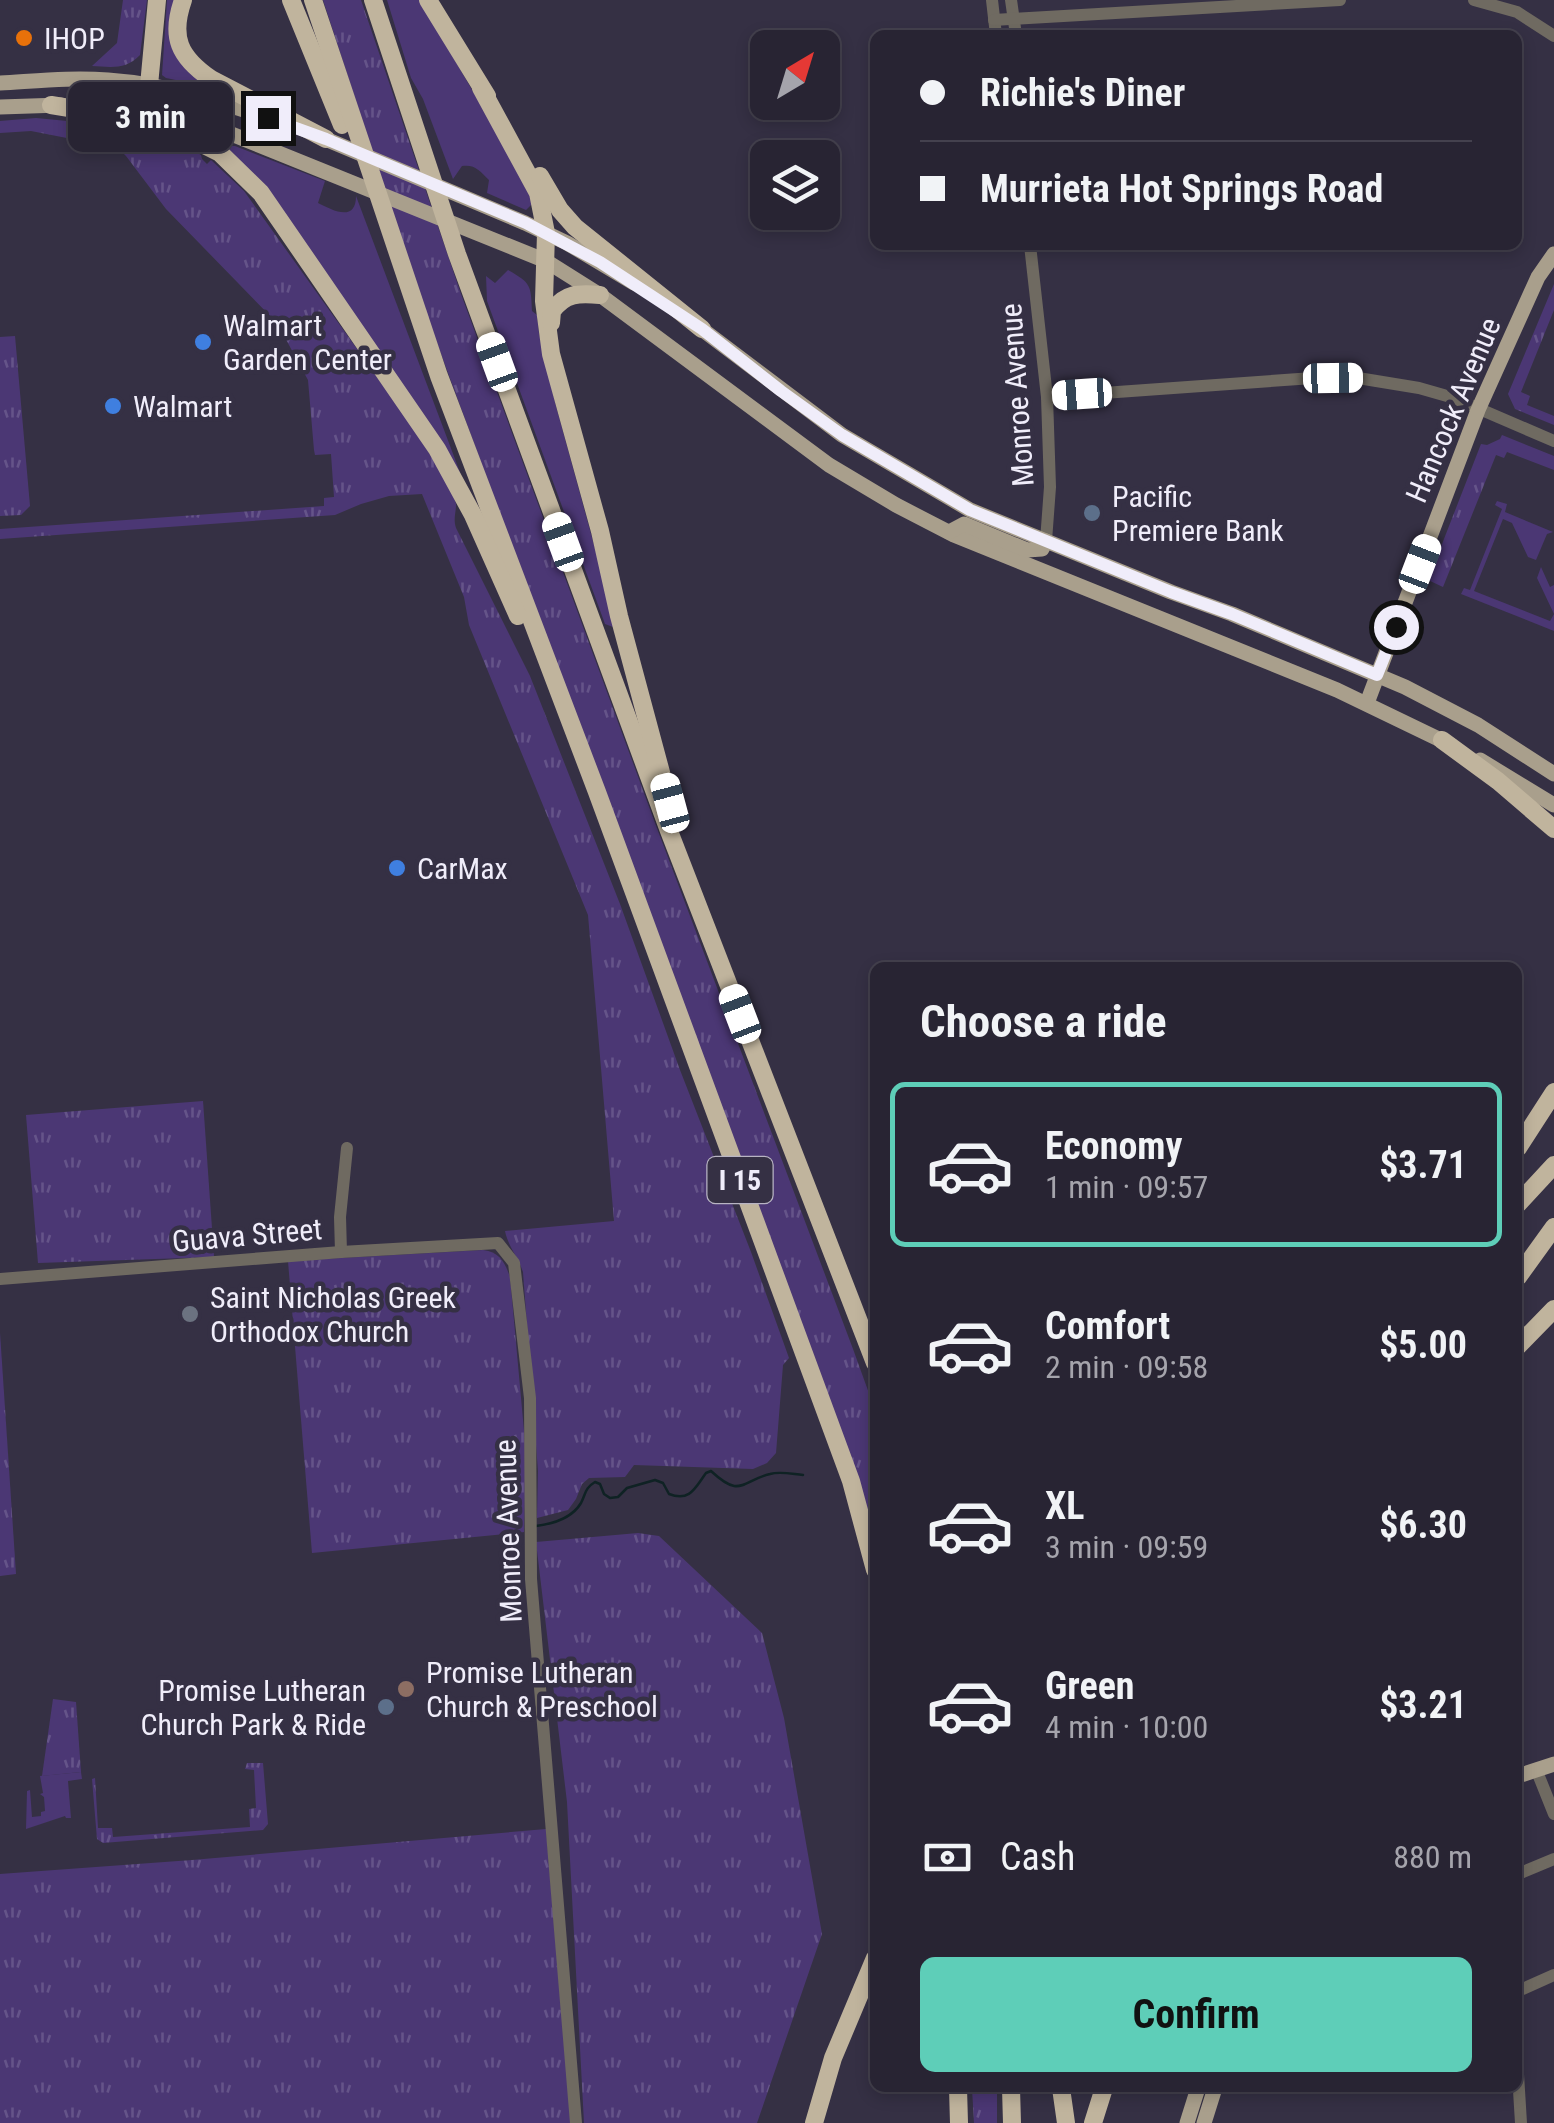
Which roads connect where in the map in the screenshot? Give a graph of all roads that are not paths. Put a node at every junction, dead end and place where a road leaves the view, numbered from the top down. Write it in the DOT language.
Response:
graph roads {
  1 [pos="157,0"];
  2 [pos="183,0"];
  3 [pos="292,0"];
  4 [pos="312,0"];
  5 [pos="373,0"];
  6 [pos="428,0"];
  7 [pos="992,0"];
  8 [pos="1012,0"];
  9 [pos="1340,0"];
  10 [pos="1474,0"];
  11 [pos="995,28"];
  12 [pos="1015,28"];
  13 [pos="1554,36"];
  14 [pos="0,83"];
  15 [pos="148,86"];
  16 [pos="481,88"];
  17 [pos="52,105"];
  18 [pos="0,107"];
  19 [pos="177,120"];
  20 [pos="326,139"];
  21 [pos="546,232"];
  22 [pos="1031,250"];
  23 [pos="1554,254"];
  24 [pos="546,261"];
  25 [pos="600,295"];
  26 [pos="702,329"];
  27 [pos="551,354"];
  28 [pos="439,376"];
  29 [pos="1047,397"];
  30 [pos="1478,410"];
  31 [pos="1554,441"];
  32 [pos="948,532"];
  33 [pos="1046,541"];
  34 [pos="1377,675"];
  35 [pos="1367,703"];
  36 [pos="1442,740"];
  37 [pos="1554,774"];
  38 [pos="597,792"];
  39 [pos="1554,804"];
  40 [pos="1554,830"];
  41 [pos="669,832"];
  42 [pos="1554,1092"];
  43 [pos="1522,1142"];
  44 [pos="347,1148"];
  45 [pos="1554,1165"];
  46 [pos="1522,1200"];
  47 [pos="1554,1226"];
  48 [pos="498,1243"];
  49 [pos="341,1252"];
  50 [pos="1522,1271"];
  51 [pos="0,1280"];
  52 [pos="1554,1309"];
  53 [pos="1522,1342"];
  54 [pos="870,1350"];
  55 [pos="870,1552"];
  56 [pos="1554,1764"];
  57 [pos="1536,1770"];
  58 [pos="1522,1775"];
  59 [pos="1554,1814"];
  60 [pos="1554,1859"];
  61 [pos="1522,1872"];
  62 [pos="870,1970"];
  63 [pos="1554,1976"];
  64 [pos="1522,1989"];
  65 [pos="958,2092"];
  66 [pos="1012,2092"];
  67 [pos="1062,2092"];
  68 [pos="1103,2092"];
  69 [pos="1199,2092"];
  70 [pos="1203,2092"];
  71 [pos="1214,2092"];
  72 [pos="1519,2092"];
  73 [pos="576,2123"];
  74 [pos="814,2123"];
  75 [pos="959,2123"];
  76 [pos="1012,2123"];
  77 [pos="1066,2123"];
  78 [pos="1093,2123"];
  79 [pos="1187,2123"];
  80 [pos="1195,2123"];
  81 [pos="1204,2123"];
  82 [pos="1521,2123"];
  1 -- 15 [label="highway"];
  2 -- 20 [label="highway"];
  3 -- 28 [label="highway"];
  4 -- 28 [label="highway, I 15"];
  5 -- 41 [label="highway, I 15"];
  6 -- 16 [label="highway"];
  7 -- 11 [label="street"];
  8 -- 12 [label="street"];
  9 -- 12 [label="street"];
  10 -- 13 [label="street"];
  11 -- 12 [label="street"];
  14 -- 15 [label="main road"];
  15 -- 19 [label="highway"];
  15 -- 20 [label="main road"];
  16 -- 21 [label="highway"];
  16 -- 26 [label="highway"];
  17 -- 18 [label="main road"];
  17 -- 19 [label="main road"];
  17 -- 38 [label="highway"];
  19 -- 24 [label="main road"];
  20 -- 21 [label="main road"];
  21 -- 24 [label="highway"];
  21 -- 26 [label="main road"];
  22 -- 29 [label="street, Monroe Avenue"];
  23 -- 30 [label="main road, Hancock Avenue"];
  24 -- 25 [label="main road"];
  24 -- 27 [label="highway"];
  25 -- 27 [label="highway"];
  25 -- 32 [label="main road"];
  26 -- 33 [label="main road"];
  27 -- 41 [label="highway"];
  28 -- 38 [label="highway, I 15"];
  29 -- 30 [label="street"];
  29 -- 33 [label="street, Monroe Avenue"];
  30 -- 31 [label="street"];
  30 -- 34 [label="main road, Hancock Avenue"];
  32 -- 33 [label="main road"];
  32 -- 35 [label="main road"];
  33 -- 34 [label="main road"];
  34 -- 35 [label="main road, Hancock Avenue"];
  34 -- 37 [label="main road"];
  35 -- 36 [label="main road"];
  36 -- 39 [label="main road"];
  36 -- 40 [label="highway"];
  38 -- 55 [label="highway, I 15"];
  41 -- 54 [label="highway, I 15"];
  42 -- 43 [label="highway"];
  44 -- 49 [label="street"];
  45 -- 46 [label="highway"];
  47 -- 50 [label="highway"];
  48 -- 49 [label="street, Guava Street"];
  48 -- 73 [label="street, Monroe Avenue"];
  49 -- 51 [label="street, Guava Street"];
  52 -- 53 [label="highway"];
  56 -- 57 [label="main road"];
  57 -- 58 [label="main road"];
  57 -- 59 [label="street"];
  60 -- 61 [label="street"];
  62 -- 74 [label="highway"];
  63 -- 64 [label="street"];
  65 -- 75 [label="highway"];
  66 -- 76 [label="highway"];
  67 -- 77 [label="highway"];
  68 -- 78 [label="highway"];
  69 -- 79 [label="main road"];
  70 -- 80 [label="main road"];
  71 -- 81 [label="main road"];
  72 -- 82 [label="street"];
}
